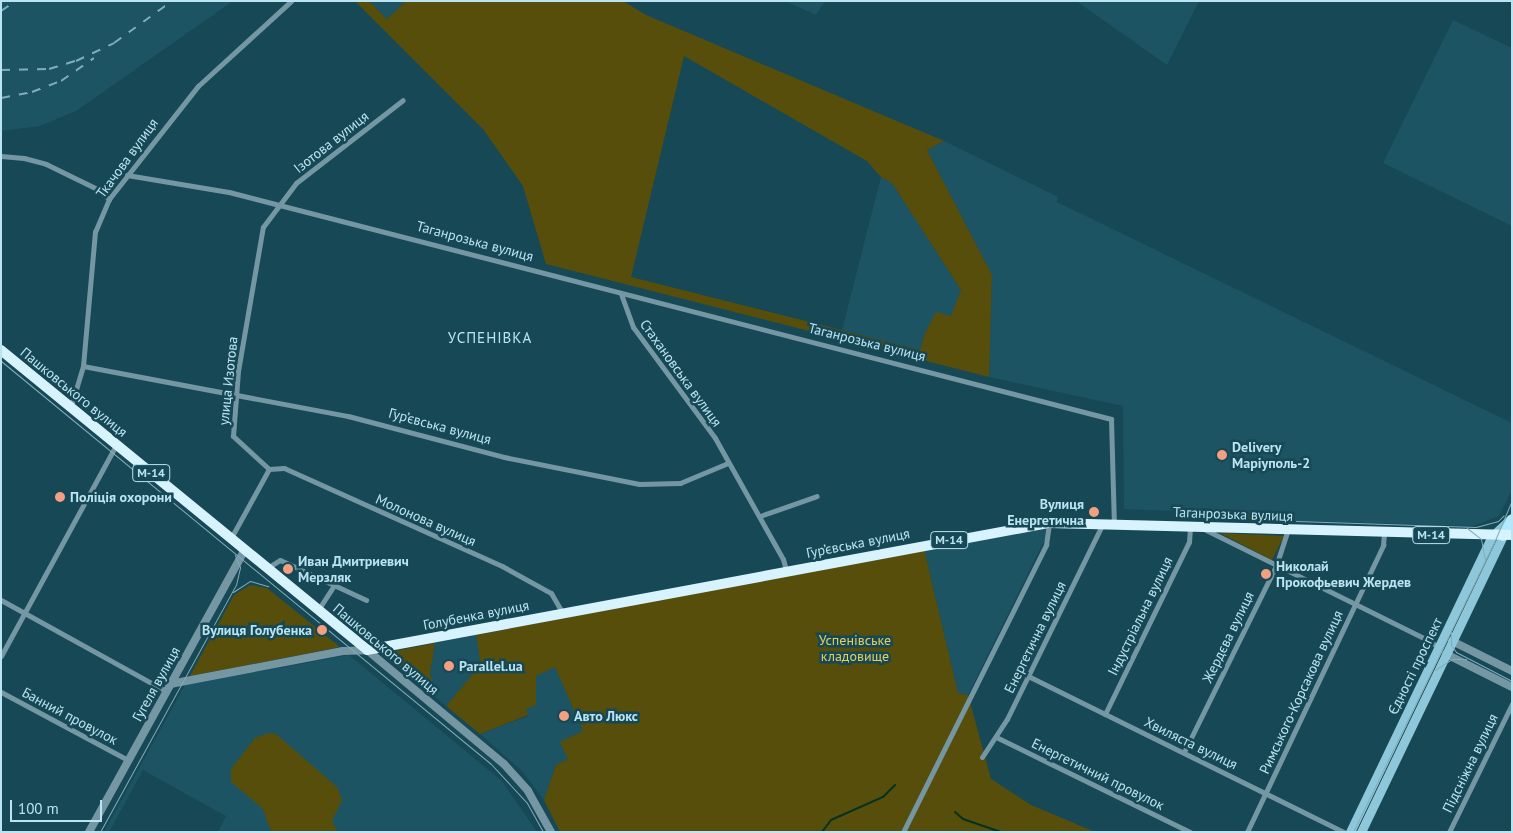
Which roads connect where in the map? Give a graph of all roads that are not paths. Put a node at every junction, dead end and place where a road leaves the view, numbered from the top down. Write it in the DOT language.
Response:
graph roads {
  1 [pos="291,1"];
  2 [pos="403,100"];
  3 [pos="1,156"];
  4 [pos="127,175"];
  5 [pos="109,199"];
  6 [pos="278,207"];
  7 [pos="621,294"];
  8 [pos="1,350"];
  9 [pos="83,366"];
  10 [pos="236,393"];
  11 [pos="70,407"];
  12 [pos="116,444"];
  13 [pos="728,463"];
  14 [pos="268,469"];
  15 [pos="817,496"];
  16 [pos="760,516"];
  17 [pos="1512,518"];
  18 [pos="1049,523"];
  19 [pos="1108,524"];
  20 [pos="1190,527"];
  21 [pos="1288,530"];
  22 [pos="1217,533"];
  23 [pos="1384,534"];
  24 [pos="1492,536"];
  25 [pos="1508,536"];
  26 [pos="231,538"];
  27 [pos="245,549"];
  28 [pos="1276,566"];
  29 [pos="267,568"];
  30 [pos="786,570"];
  31 [pos="334,585"];
  32 [pos="1,600"];
  33 [pos="366,600"];
  34 [pos="1355,604"];
  35 [pos="318,610"];
  36 [pos="562,612"];
  37 [pos="25,613"];
  38 [pos="1452,641"];
  39 [pos="1442,648"];
  40 [pos="367,650"];
  41 [pos="1,656"];
  42 [pos="1512,671"];
  43 [pos="1028,676"];
  44 [pos="170,684"];
  45 [pos="1512,687"];
  46 [pos="166,691"];
  47 [pos="1,692"];
  48 [pos="1512,704"];
  49 [pos="1105,714"];
  50 [pos="996,737"];
  51 [pos="1184,752"];
  52 [pos="982,757"];
  53 [pos="128,760"];
  54 [pos="1266,792"];
  55 [pos="89,832"];
  56 [pos="551,832"];
  57 [pos="903,832"];
  58 [pos="1190,832"];
  59 [pos="1247,832"];
  60 [pos="1344,832"];
  61 [pos="1350,832"];
  62 [pos="1361,832"];
  63 [pos="1449,832"];
  1 -- 4 [label="street, Ткачова вулиця"];
  2 -- 6 [label="street, Ізотова вулиця"];
  3 -- 5 [label="street"];
  4 -- 5 [label="street, Ткачова вулиця"];
  4 -- 6 [label="street, Таганрозька вулиця"];
  5 -- 9 [label="street, Ткачова вулиця"];
  6 -- 7 [label="street, Таганрозька вулиця"];
  6 -- 10 [label="street, улица Изотова"];
  7 -- 13 [label="street, Стахановська вулиця"];
  7 -- 19 [label="street, Таганрозька вулиця"];
  8 -- 11 [label="highway, Пашковського вулиця / М-14"];
  9 -- 10 [label="street, Гур’євська вулиця"];
  9 -- 11 [label="street, Ткачова вулиця"];
  10 -- 13 [label="street, Гур’євська вулиця"];
  10 -- 14 [label="street, улица Изотова"];
  11 -- 12 [label="highway, Пашковського вулиця / М-14"];
  12 -- 26 [label="highway, Пашковського вулиця / М-14"];
  12 -- 37 [label="street"];
  13 -- 16 [label="street"];
  14 -- 26 [label="street"];
  14 -- 36 [label="street, Молонова вулиця"];
  15 -- 16 [label="street"];
  16 -- 30 [label="street"];
  17 -- 24 [label="main road, Єдності проспект"];
  17 -- 25 [label="main road, Єдності проспект"];
  18 -- 19 [label="highway, Гур’євська вулиця / М-14"];
  18 -- 30 [label="highway, Гур’євська вулиця / М-14"];
  18 -- 57 [label="street"];
  19 -- 20 [label="highway, Таганрозька вулиця / М-14"];
  19 -- 43 [label="street, Енергетична вулиця"];
  20 -- 22 [label="highway, Таганрозька вулиця / М-14"];
  20 -- 49 [label="street, Індустріальна вулиця"];
  21 -- 22 [label="highway, Таганрозька вулиця / М-14"];
  21 -- 23 [label="highway, Таганрозька вулиця / М-14"];
  21 -- 28 [label="street, Жердєва вулиця"];
  22 -- 28 [label="street"];
  23 -- 24 [label="highway, Таганрозька вулиця / М-14"];
  23 -- 34 [label="street, Римського-Корсакова вулиця"];
  24 -- 25 [label="highway, Таганрозька вулиця / М-14"];
  24 -- 39 [label="main road, Єдності проспект"];
  25 -- 38 [label="main road, Єдності проспект"];
  26 -- 27 [label="highway, Пашковського вулиця / М-14"];
  27 -- 29 [label="highway, Пашковського вулиця / М-14"];
  27 -- 44 [label="street, Гугеля вулиця"];
  28 -- 34 [label="street"];
  28 -- 51 [label="street, Жердєва вулиця"];
  29 -- 31 [label="street"];
  29 -- 35 [label="highway, Пашковського вулиця / М-14"];
  30 -- 36 [label="highway, Голубенка вулиця / М-14"];
  31 -- 33 [label="street"];
  31 -- 35 [label="street"];
  32 -- 37 [label="street"];
  34 -- 39 [label="street"];
  34 -- 54 [label="street, Римського-Корсакова вулиця"];
  35 -- 40 [label="highway, Пашковського вулиця / М-14"];
  36 -- 40 [label="highway, Голубенка вулиця / М-14"];
  37 -- 41 [label="street"];
  37 -- 46 [label="street"];
  38 -- 39 [label="main road, Єдності проспект"];
  38 -- 39 [label="main road"];
  38 -- 42 [label="street"];
  39 -- 45 [label="street"];
  39 -- 61 [label="main road, Єдності проспект"];
  39 -- 62 [label="main road, Єдності проспект"];
  40 -- 44 [label="street, Голубенка вулиця"];
  40 -- 56 [label="street, Пашковського вулиця"];
  43 -- 49 [label="street, Хвиляста вулиця"];
  43 -- 50 [label="street, Енергетична вулиця"];
  44 -- 46 [label="street, Гугеля вулиця"];
  46 -- 53 [label="street, Гугеля вулиця"];
  47 -- 53 [label="street, Банний провулок"];
  48 -- 63 [label="street, Підсніжна вулиця"];
  49 -- 51 [label="street, Хвиляста вулиця"];
  50 -- 52 [label="street, Енергетична вулиця"];
  50 -- 58 [label="street, Енергетичний провулок"];
  51 -- 54 [label="street, Хвиляста вулиця"];
  53 -- 55 [label="street, Гугеля вулиця"];
  54 -- 59 [label="street, Римського-Корсакова вулиця"];
  54 -- 60 [label="street, Хвиляста вулиця"];
}
